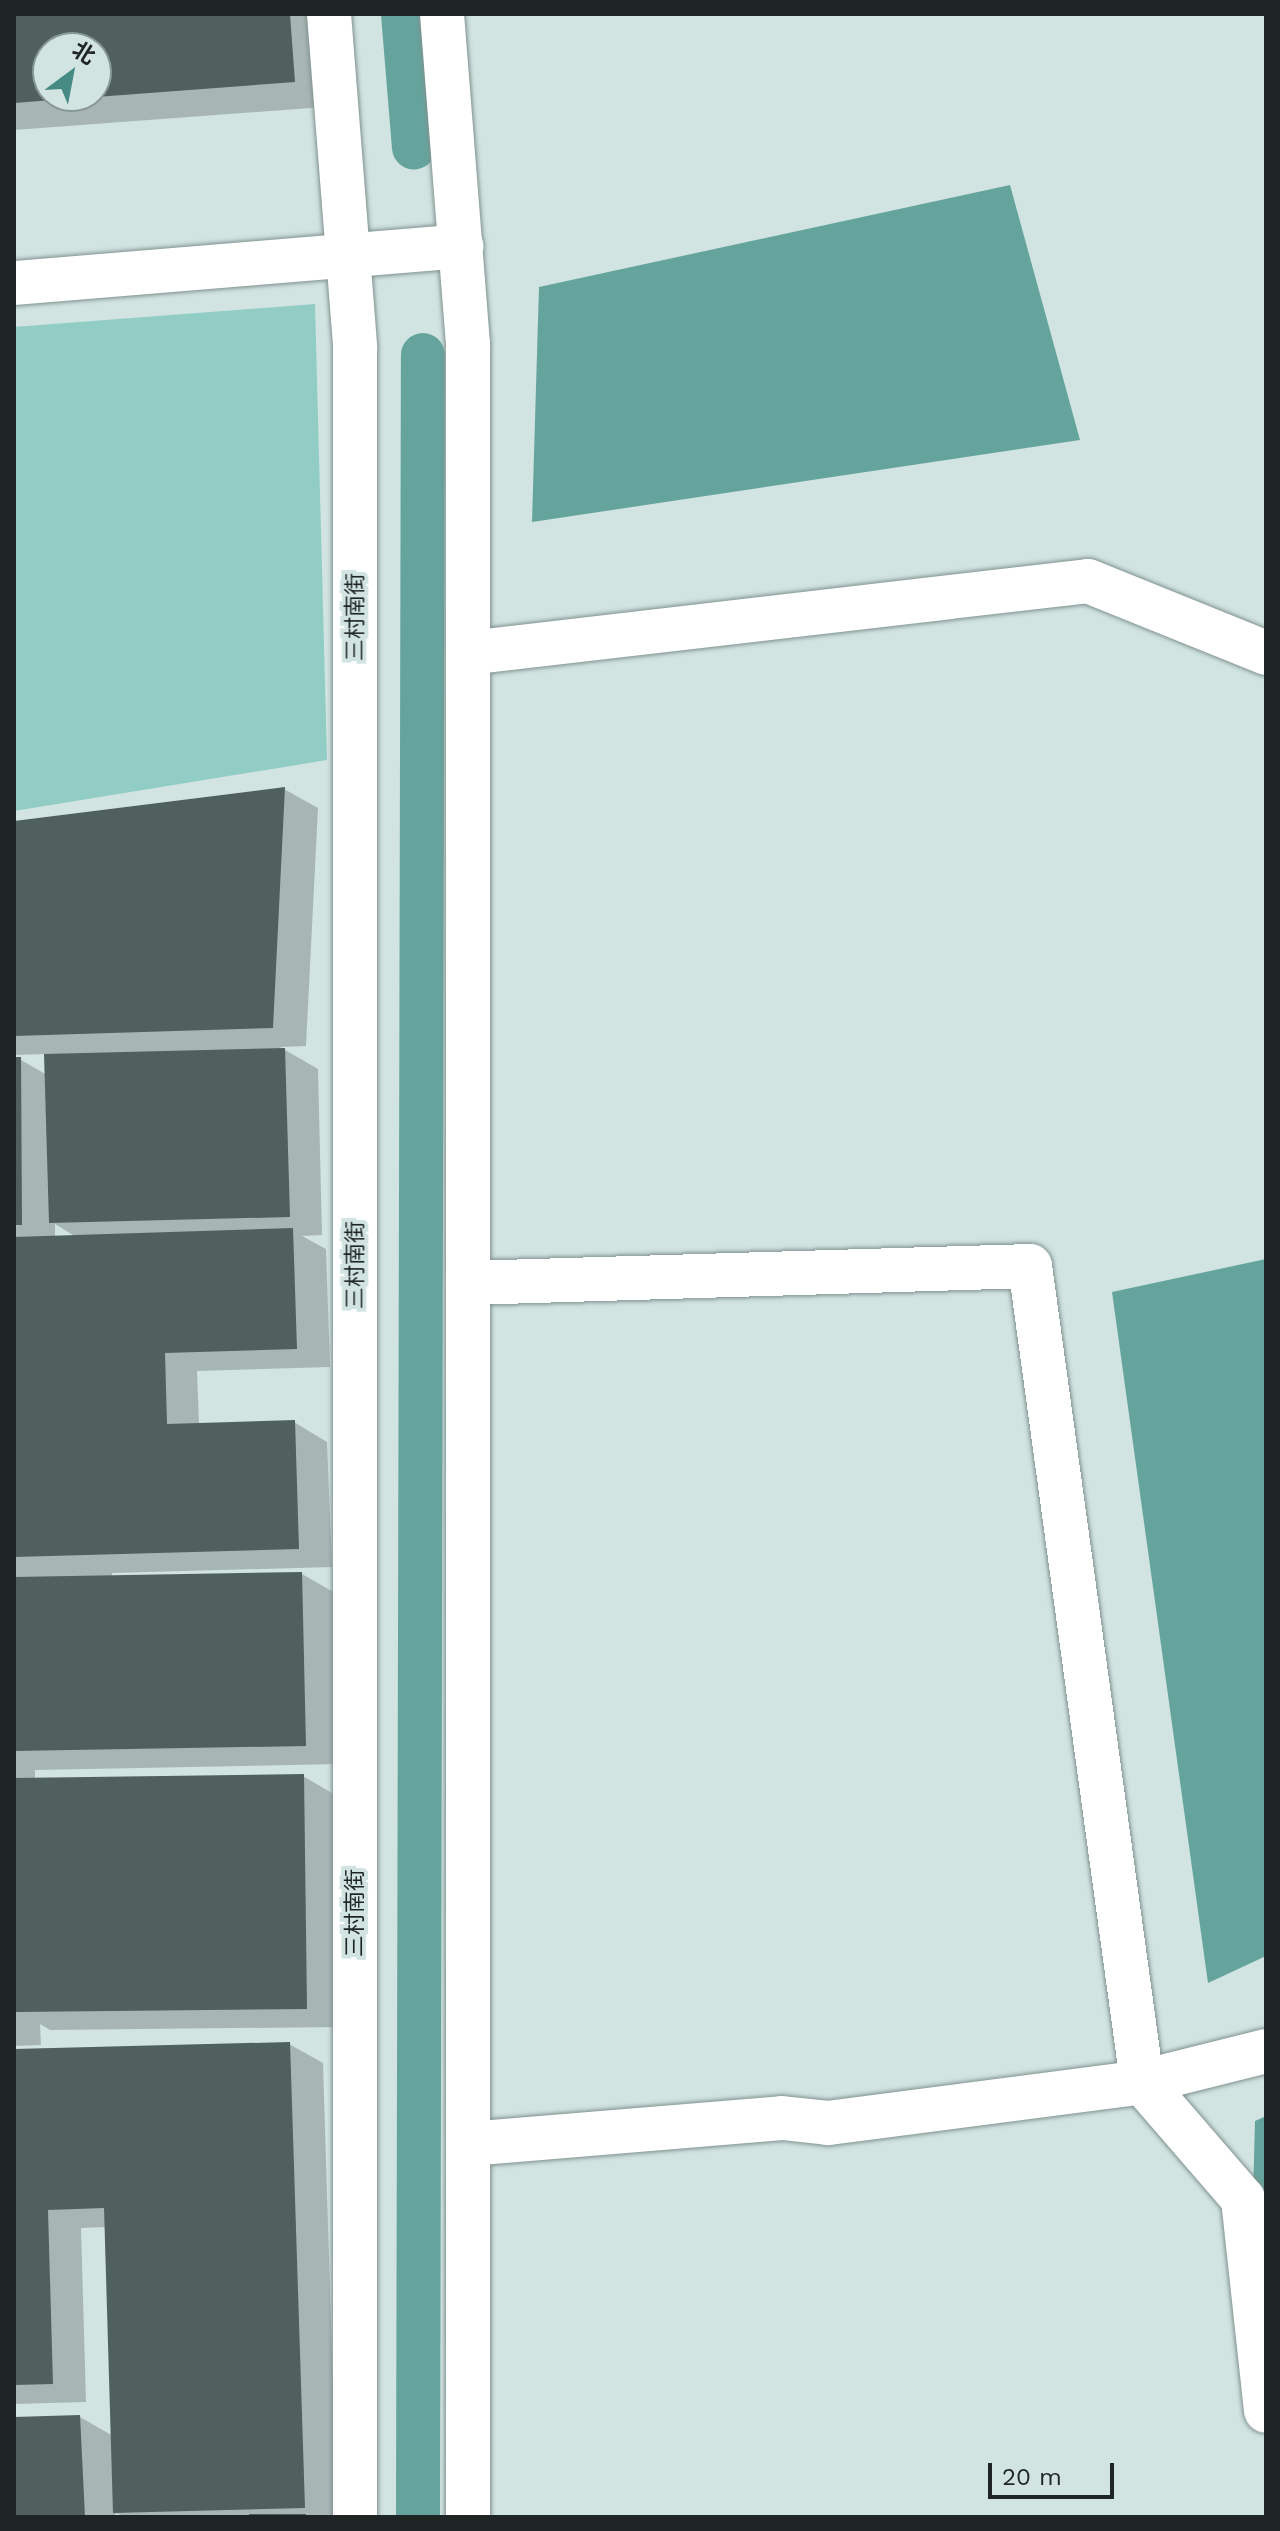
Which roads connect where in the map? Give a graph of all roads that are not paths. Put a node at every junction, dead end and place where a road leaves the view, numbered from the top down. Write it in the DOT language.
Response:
graph roads {
  1 [pos="329,14"];
  2 [pos="442,14"];
  3 [pos="461,246"];
  4 [pos="348,254"];
  5 [pos="14,283"];
  6 [pos="468,653"];
  7 [pos="1266,653"];
  8 [pos="468,1283"];
  9 [pos="1266,2051"];
  10 [pos="1142,2082"];
  11 [pos="468,2144"];
  12 [pos="1266,2411"];
  13 [pos="355,2517"];
  14 [pos="468,2517"];
  1 -- 4 [label="street, 三村南街"];
  2 -- 3 [label="street"];
  3 -- 4 [label="street"];
  3 -- 6 [label="street"];
  4 -- 5 [label="street"];
  4 -- 13 [label="street, 三村南街"];
  6 -- 7 [label="street"];
  6 -- 8 [label="street"];
  8 -- 10 [label="street"];
  8 -- 11 [label="street"];
  9 -- 10 [label="street"];
  10 -- 11 [label="street"];
  10 -- 12 [label="street"];
  11 -- 14 [label="street"];
}
